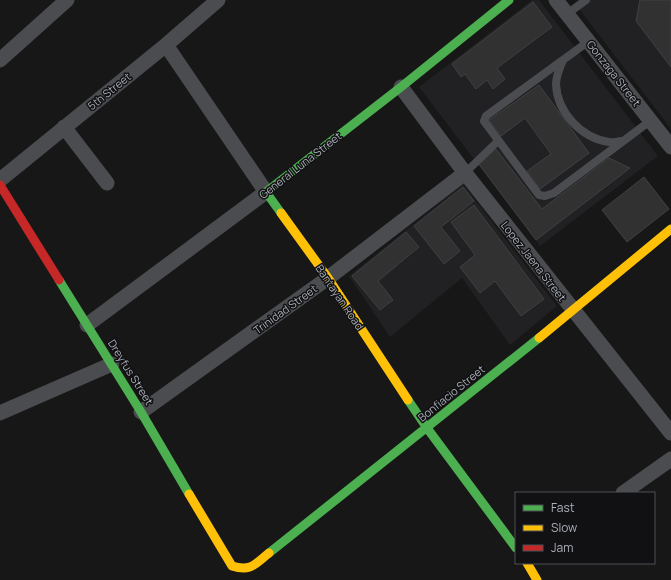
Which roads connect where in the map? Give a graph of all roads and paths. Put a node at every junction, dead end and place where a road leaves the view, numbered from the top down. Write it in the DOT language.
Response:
graph roads {
  1 [pos="67,0"];
  2 [pos="218,0"];
  3 [pos="509,0"];
  4 [pos="556,0"];
  5 [pos="586,0"];
  6 [pos="567,14"];
  7 [pos="589,41"];
  8 [pos="166,45"];
  9 [pos="564,59"];
  10 [pos="0,60"];
  11 [pos="401,87"];
  12 [pos="650,121"];
  13 [pos="64,127"];
  14 [pos="498,141"];
  15 [pos="622,141"];
  16 [pos="671,147"];
  17 [pos="465,173"];
  18 [pos="0,180"];
  19 [pos="107,183"];
  20 [pos="0,185"];
  21 [pos="266,192"];
  22 [pos="671,229"];
  23 [pos="328,278"];
  24 [pos="573,310"];
  25 [pos="87,325"];
  26 [pos="112,364"];
  27 [pos="141,412"];
  28 [pos="0,413"];
  29 [pos="427,428"];
  30 [pos="671,433"];
  31 [pos="671,459"];
  32 [pos="624,492"];
  33 [pos="515,547"];
  34 [pos="528,564"];
  35 [pos="242,569"];
  36 [pos="231,580"];
  37 [pos="537,580"];
  1 -- 10 [label="street"];
  2 -- 8 [label="street, 5th Street"];
  3 -- 11 [label="street, General Luna Street"];
  4 -- 6 [label="street, Gonzaga Street"];
  5 -- 6 [label="lane"];
  6 -- 7 [label="street, Gonzaga Street"];
  7 -- 9 [label="lane"];
  7 -- 12 [label="street, Gonzaga Street"];
  8 -- 13 [label="street, 5th Street"];
  8 -- 21 [label="street, Bantayan Road"];
  9 -- 14 [label="lane"];
  9 -- 15 [label="lane"];
  11 -- 17 [label="street, Lopez Jaena Street"];
  11 -- 21 [label="street, General Luna Street"];
  12 -- 15 [label="lane"];
  12 -- 16 [label="street, Gonzaga Street"];
  13 -- 18 [label="street, 5th Street"];
  13 -- 19 [label="street"];
  14 -- 15 [label="lane"];
  14 -- 17 [label="lane"];
  17 -- 23 [label="street, Trinidad Street"];
  17 -- 24 [label="street, Lopez Jaena Street"];
  20 -- 25 [label="street, Dreyfus Street"];
  21 -- 23 [label="street, Bantayan Road"];
  21 -- 25 [label="street, General Luna Street"];
  22 -- 24 [label="street, Bonfiacio Street"];
  23 -- 27 [label="street, Trinidad Street"];
  23 -- 29 [label="street, Bantayan Road"];
  24 -- 29 [label="street, Bonfiacio Street"];
  24 -- 30 [label="street, Lopez Jaena Street"];
  25 -- 26 [label="street, Dreyfus Street"];
  26 -- 27 [label="street, Dreyfus Street"];
  26 -- 28 [label="street"];
  27 -- 35 [label="street, Dreyfus Street"];
  29 -- 33 [label="street, Bantayan Road"];
  29 -- 35 [label="street, Bonfiacio Street"];
  31 -- 32 [label="street"];
  34 -- 37 [label="street"];
  35 -- 36 [label="street"];
}
